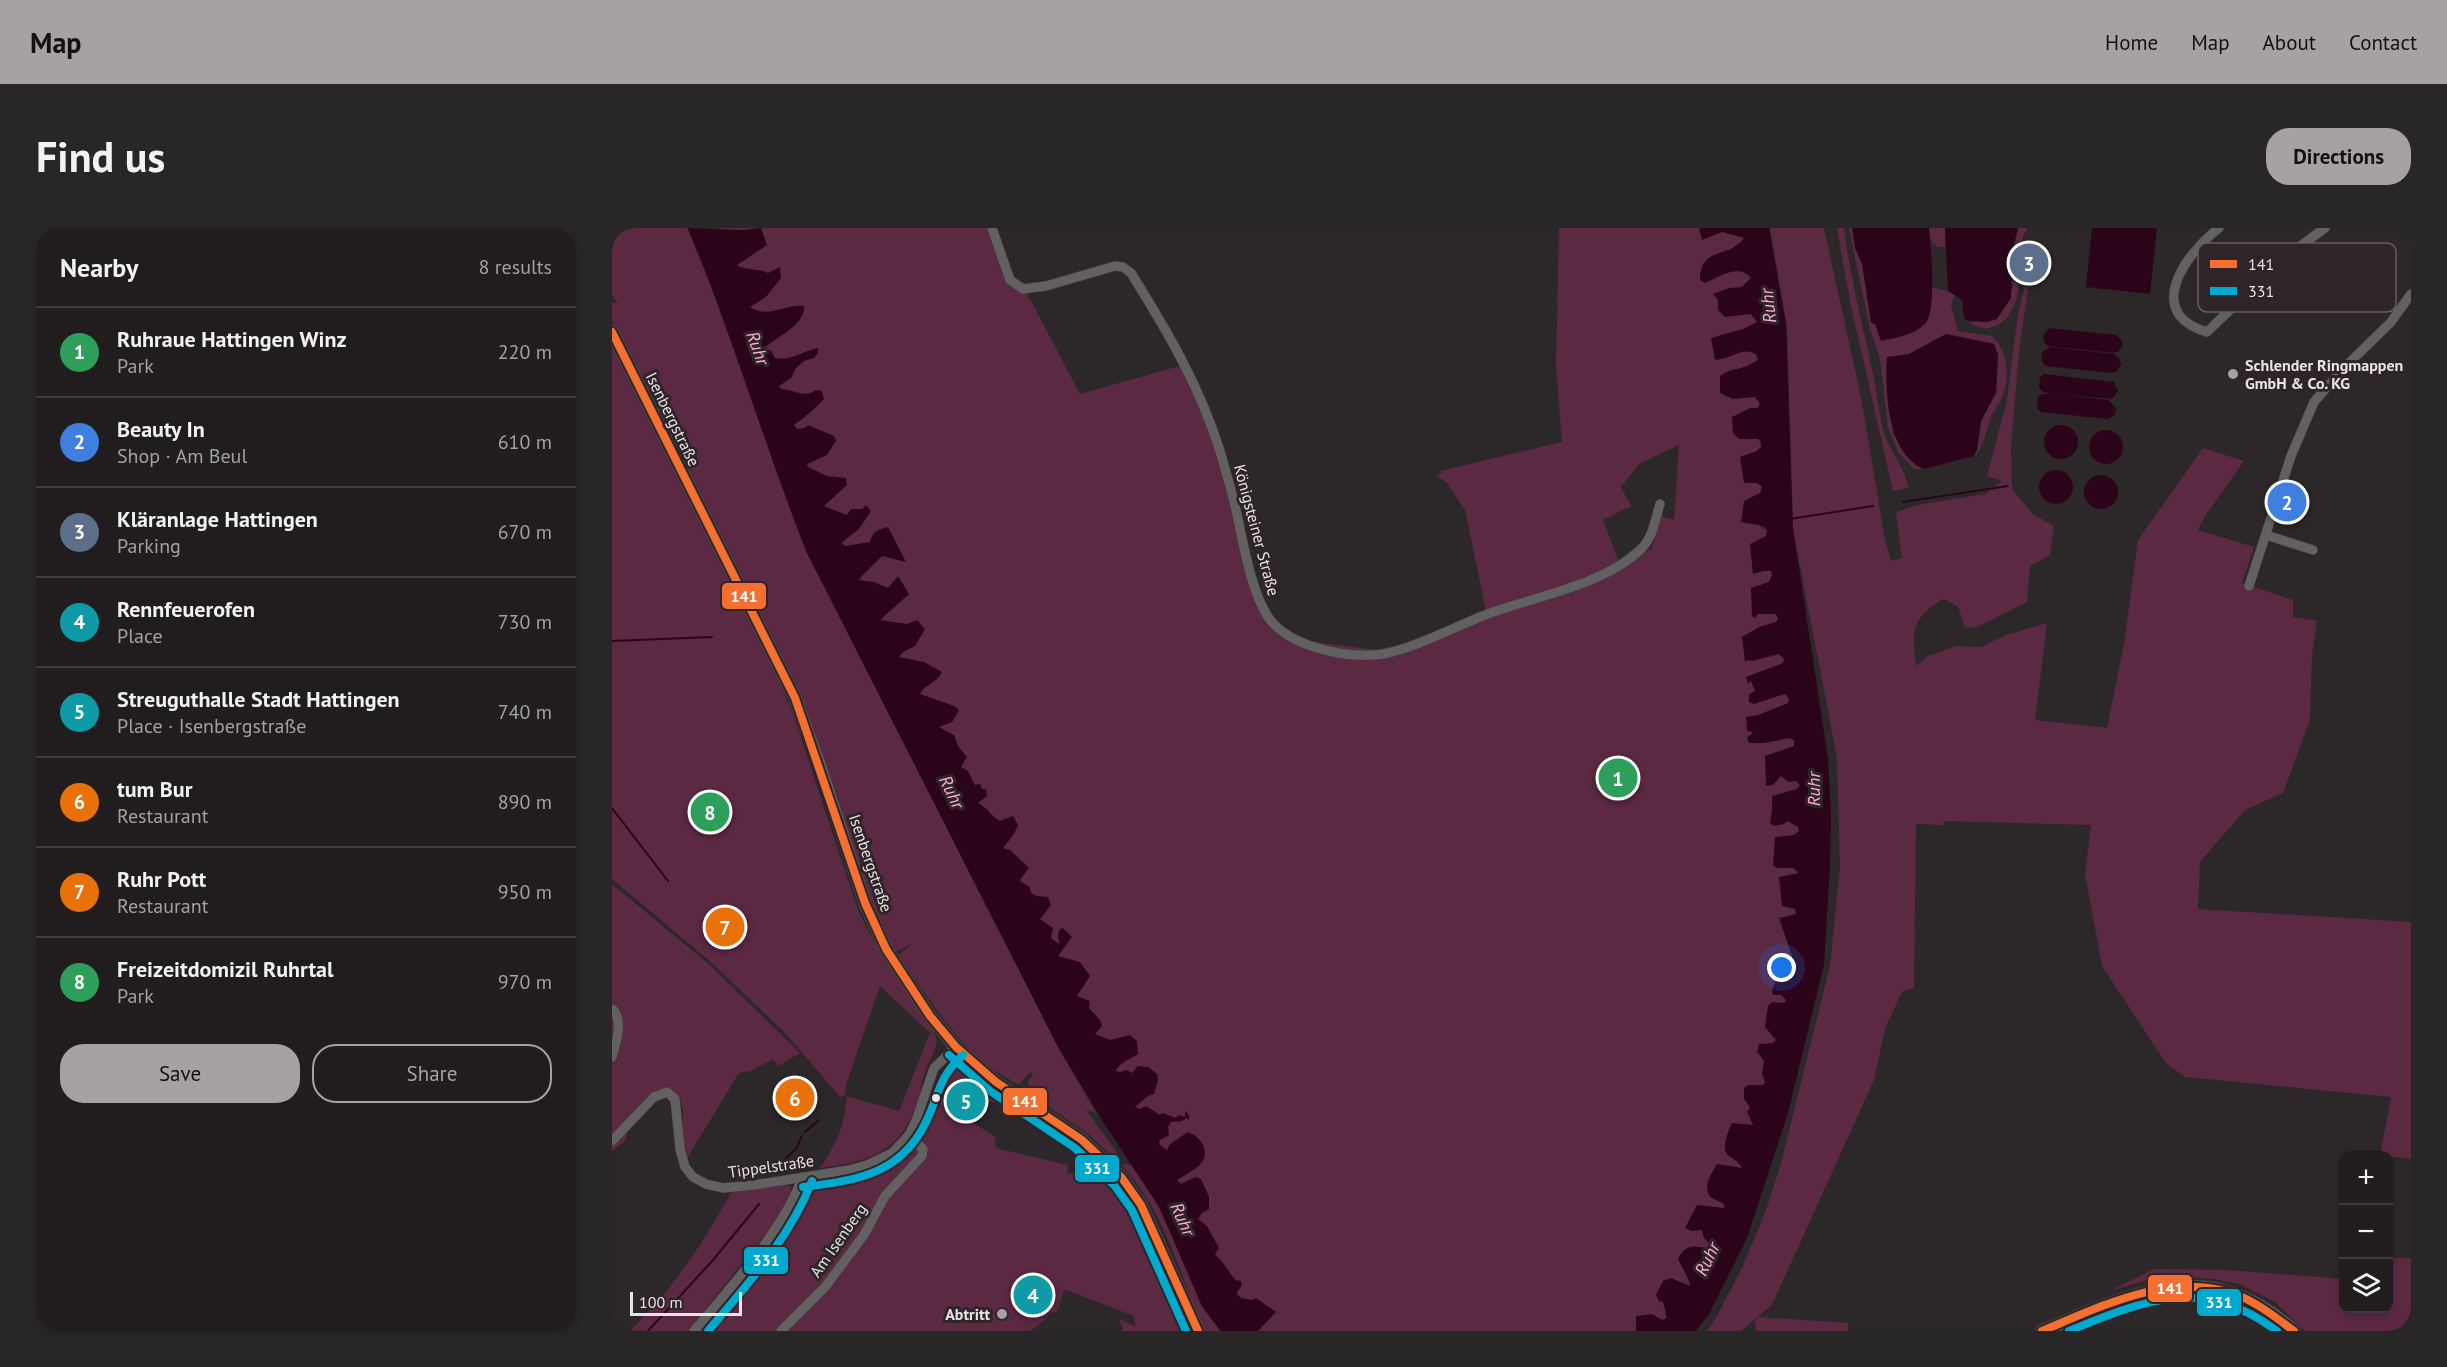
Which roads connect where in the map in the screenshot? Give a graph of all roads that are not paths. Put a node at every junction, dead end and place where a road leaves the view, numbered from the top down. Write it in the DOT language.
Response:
graph roads {
  1 [pos="992,228"];
  2 [pos="2219,228"];
  3 [pos="2325,228"];
  4 [pos="2409,228"];
  5 [pos="2411,232"];
  6 [pos="2200,243"];
  7 [pos="2304,243"];
  8 [pos="2198,245"];
  9 [pos="2411,294"];
  10 [pos="2228,312"];
  11 [pos="612,332"];
  12 [pos="1660,504"];
  13 [pos="2266,535"];
  14 [pos="2313,550"];
  15 [pos="2249,586"];
  16 [pos="612,1009"];
  17 [pos="956,1047"];
  18 [pos="612,1057"];
  19 [pos="909,1135"];
  20 [pos="612,1141"];
  21 [pos="802,1177"];
  22 [pos="694,1331"];
  23 [pos="781,1331"];
  24 [pos="1198,1331"];
  25 [pos="2042,1331"];
  26 [pos="2294,1331"];
  1 -- 12 [label="street, Königsteiner Straße"];
  2 -- 6 [label="street"];
  3 -- 7 [label="street"];
  4 -- 5 [label="street"];
  8 -- 10 [label="street"];
  9 -- 13 [label="street"];
  11 -- 17 [label="main road, Isenbergstraße"];
  13 -- 14 [label="street"];
  13 -- 15 [label="street"];
  16 -- 18 [label="street"];
  17 -- 19 [label="street, Tippelstraße"];
  17 -- 24 [label="main road, Isenbergstraße"];
  19 -- 21 [label="street, Tippelstraße"];
  19 -- 23 [label="street, Am Isenberg"];
  20 -- 21 [label="street, Tippelstraße"];
  21 -- 22 [label="street"];
  25 -- 26 [label="main road"];
}
